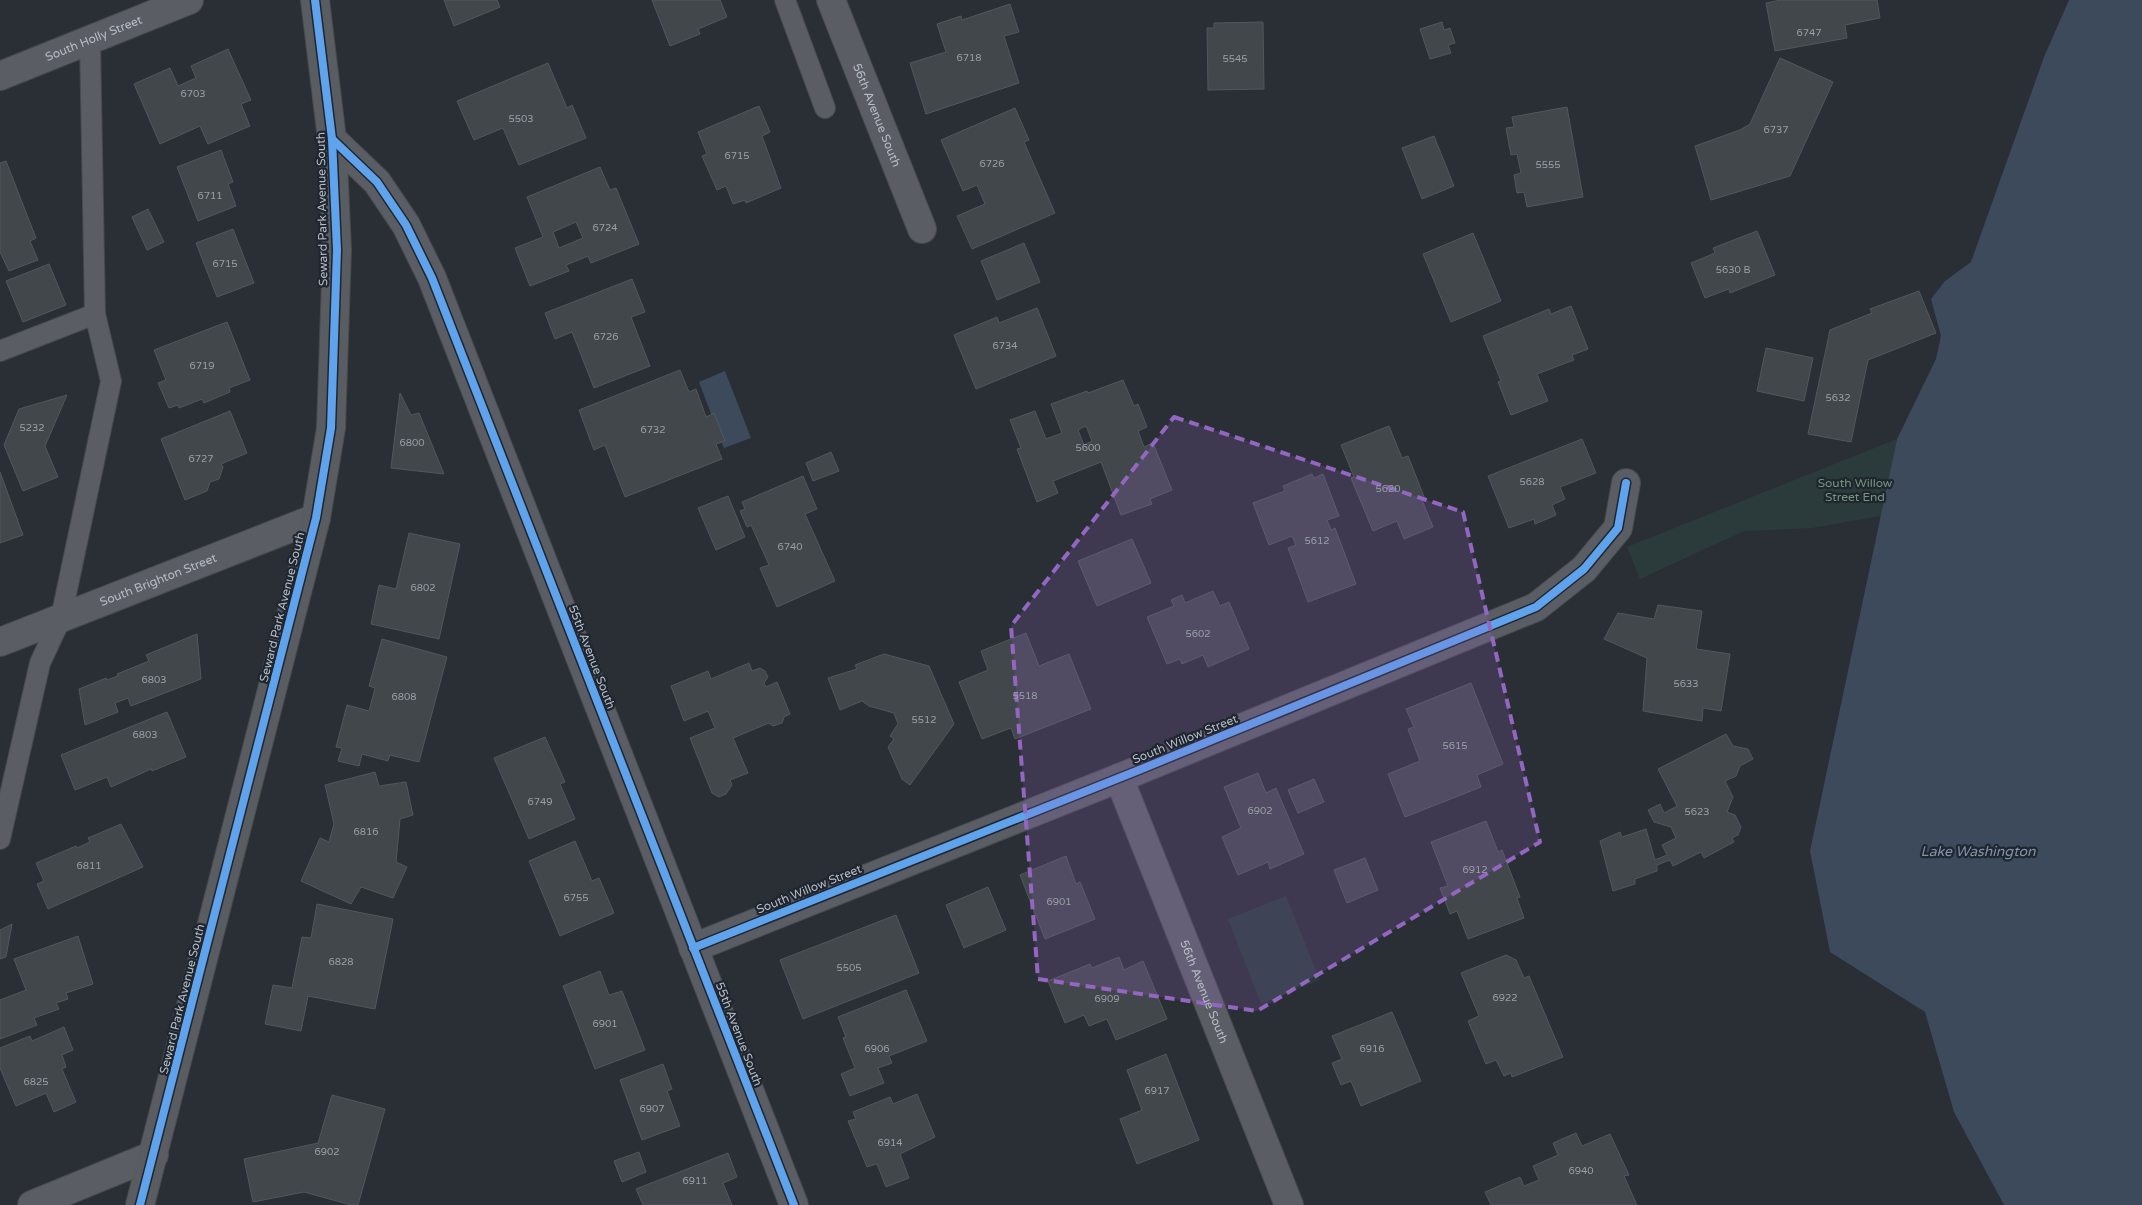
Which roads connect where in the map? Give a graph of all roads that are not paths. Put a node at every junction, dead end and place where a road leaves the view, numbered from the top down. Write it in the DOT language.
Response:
graph roads {
  1 [pos="189,0"];
  2 [pos="315,0"];
  3 [pos="785,0"];
  4 [pos="831,0"];
  5 [pos="90,40"];
  6 [pos="0,76"];
  7 [pos="825,108"];
  8 [pos="332,139"];
  9 [pos="922,230"];
  10 [pos="95,314"];
  11 [pos="0,351"];
  12 [pos="1626,483"];
  13 [pos="316,518"];
  14 [pos="61,618"];
  15 [pos="0,642"];
  16 [pos="1119,778"];
  17 [pos="0,839"];
  18 [pos="693,948"];
  19 [pos="154,1155"];
  20 [pos="32,1205"];
  21 [pos="140,1205"];
  22 [pos="794,1205"];
  23 [pos="1289,1205"];
  1 -- 5 [label="street, South Holly Street"];
  2 -- 8 [label="main road, Seward Park Avenue South"];
  3 -- 7 [label="lane"];
  4 -- 9 [label="street, 56th Avenue South"];
  5 -- 6 [label="street, South Holly Street"];
  5 -- 10 [label="lane"];
  8 -- 13 [label="main road, Seward Park Avenue South"];
  8 -- 18 [label="street, 55th Avenue South"];
  10 -- 11 [label="lane"];
  10 -- 14 [label="lane"];
  12 -- 16 [label="street, South Willow Street"];
  13 -- 14 [label="street, South Brighton Street"];
  13 -- 19 [label="main road, Seward Park Avenue South"];
  14 -- 15 [label="street, South Brighton Street"];
  14 -- 17 [label="lane"];
  16 -- 18 [label="street, South Willow Street"];
  16 -- 23 [label="street, 56th Avenue South"];
  18 -- 22 [label="street, 55th Avenue South"];
  19 -- 20 [label="street"];
  19 -- 21 [label="main road, Seward Park Avenue South"];
}
